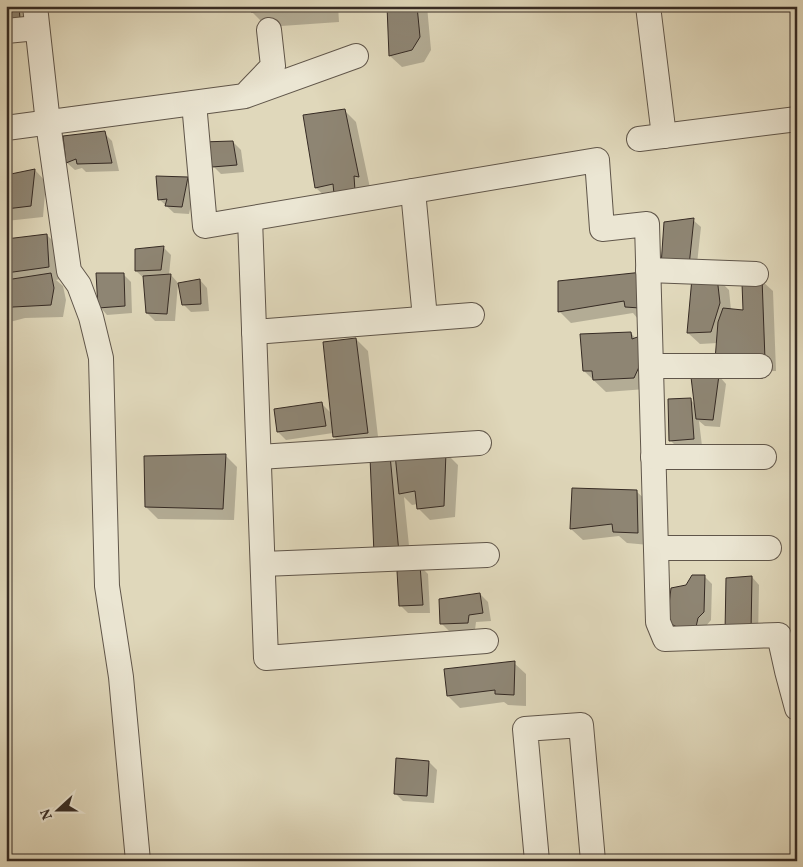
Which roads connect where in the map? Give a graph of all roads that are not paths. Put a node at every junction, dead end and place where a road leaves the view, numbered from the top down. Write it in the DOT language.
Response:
graph roads {
  1 [pos="648,6"];
  2 [pos="36,17"];
  3 [pos="269,30"];
  4 [pos="6,31"];
  5 [pos="356,56"];
  6 [pos="245,96"];
  7 [pos="194,103"];
  8 [pos="797,119"];
  9 [pos="48,123"];
  10 [pos="6,128"];
  11 [pos="664,136"];
  12 [pos="639,139"];
  13 [pos="413,191"];
  14 [pos="250,219"];
  15 [pos="648,270"];
  16 [pos="756,274"];
  17 [pos="472,315"];
  18 [pos="425,318"];
  19 [pos="254,332"];
  20 [pos="651,366"];
  21 [pos="760,366"];
  22 [pos="479,443"];
  23 [pos="653,456"];
  24 [pos="259,457"];
  25 [pos="764,457"];
  26 [pos="656,548"];
  27 [pos="769,548"];
  28 [pos="487,555"];
  29 [pos="263,564"];
  30 [pos="486,641"];
  31 [pos="797,708"];
  32 [pos="138,861"];
  33 [pos="536,861"];
  34 [pos="593,861"];
  1 -- 11 [label="street"];
  2 -- 4 [label="street"];
  2 -- 9 [label="street"];
  3 -- 6 [label="street"];
  5 -- 6 [label="street"];
  6 -- 7 [label="street"];
  7 -- 9 [label="street"];
  7 -- 14 [label="street"];
  8 -- 11 [label="street"];
  9 -- 10 [label="street"];
  9 -- 32 [label="street"];
  11 -- 12 [label="street"];
  13 -- 14 [label="street"];
  13 -- 15 [label="street"];
  13 -- 18 [label="street"];
  14 -- 19 [label="street"];
  15 -- 16 [label="street"];
  15 -- 20 [label="street"];
  17 -- 18 [label="street"];
  18 -- 19 [label="street"];
  19 -- 24 [label="street"];
  20 -- 21 [label="street"];
  20 -- 23 [label="street"];
  22 -- 24 [label="street"];
  23 -- 25 [label="street"];
  23 -- 26 [label="street"];
  24 -- 29 [label="street"];
  26 -- 27 [label="street"];
  26 -- 31 [label="street"];
  28 -- 29 [label="street"];
  29 -- 30 [label="street"];
  33 -- 34 [label="street"];
}
